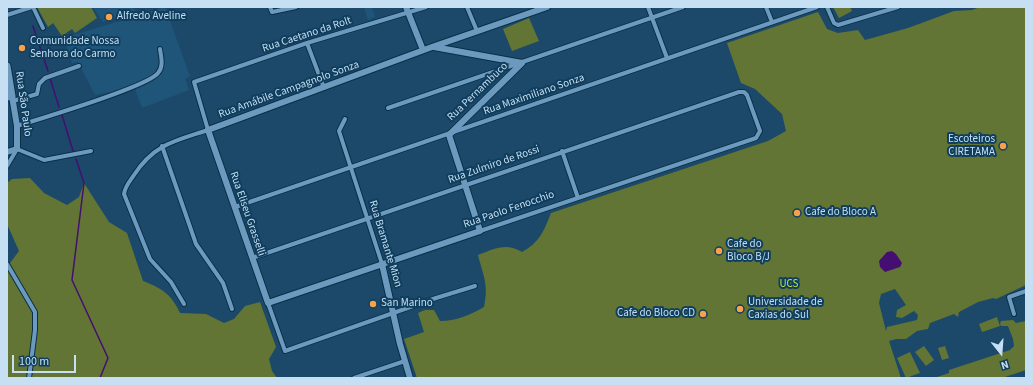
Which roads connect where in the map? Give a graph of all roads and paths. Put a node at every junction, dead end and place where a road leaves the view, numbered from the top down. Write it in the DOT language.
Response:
graph roads {
  1 [pos="33,7"];
  2 [pos="270,7"];
  3 [pos="296,7"];
  4 [pos="426,7"];
  5 [pos="467,7"];
  6 [pos="547,7"];
  7 [pos="648,7"];
  8 [pos="683,7"];
  9 [pos="766,7"];
  10 [pos="817,7"];
  11 [pos="827,7"];
  12 [pos="898,7"];
  13 [pos="407,10"];
  14 [pos="7,15"];
  15 [pos="652,18"];
  16 [pos="772,22"];
  17 [pos="43,28"];
  18 [pos="477,31"];
  19 [pos="307,43"];
  20 [pos="432,47"];
  21 [pos="160,49"];
  22 [pos="423,50"];
  23 [pos="667,58"];
  24 [pos="522,63"];
  25 [pos="7,66"];
  26 [pos="79,66"];
  27 [pos="194,82"];
  28 [pos="324,88"];
  29 [pos="742,91"];
  30 [pos="10,98"];
  31 [pos="388,108"];
  32 [pos="345,119"];
  33 [pos="17,126"];
  34 [pos="208,130"];
  35 [pos="449,135"];
  36 [pos="162,146"];
  37 [pos="17,149"];
  38 [pos="90,151"];
  39 [pos="562,151"];
  40 [pos="7,152"];
  41 [pos="7,166"];
  42 [pos="350,168"];
  43 [pos="464,184"];
  44 [pos="578,198"];
  45 [pos="234,207"];
  46 [pos="367,218"];
  47 [pos="480,231"];
  48 [pos="252,258"];
  49 [pos="7,264"];
  50 [pos="382,264"];
  51 [pos="475,286"];
  52 [pos="1026,291"];
  53 [pos="268,303"];
  54 [pos="184,304"];
  55 [pos="232,308"];
  56 [pos="393,313"];
  57 [pos="1014,314"];
  58 [pos="405,361"];
  59 [pos="29,378"];
  60 [pos="354,378"];
  61 [pos="410,378"];
  1 -- 14 [label="street"];
  1 -- 17 [label="street"];
  2 -- 3 [label="street"];
  4 -- 13 [label="street, Rua Caetano da Rolt"];
  5 -- 18 [label="street"];
  6 -- 18 [label="street, Rua Amábile Campagnolo Sonza"];
  7 -- 15 [label="street"];
  8 -- 15 [label="street"];
  9 -- 16 [label="street"];
  10 -- 16 [label="street, Rua Maximiliano Sonza"];
  11 -- 12 [label="street"];
  13 -- 19 [label="street, Rua Caetano da Rolt"];
  13 -- 22 [label="street"];
  15 -- 23 [label="street"];
  15 -- 24 [label="street"];
  16 -- 23 [label="street, Rua Maximiliano Sonza"];
  18 -- 20 [label="street, Rua Amábile Campagnolo Sonza"];
  19 -- 27 [label="street, Rua Caetano da Rolt"];
  19 -- 28 [label="street"];
  20 -- 22 [label="street, Rua Amábile Campagnolo Sonza"];
  20 -- 24 [label="street"];
  21 -- 33 [label="street"];
  22 -- 28 [label="street, Rua Amábile Campagnolo Sonza"];
  23 -- 35 [label="street, Rua Maximiliano Sonza"];
  24 -- 31 [label="street"];
  24 -- 35 [label="street, Rua Pernambuco"];
  25 -- 30 [label="main road, Rua São Paulo"];
  26 -- 30 [label="street"];
  27 -- 34 [label="street, Rua Eliseu Grasselli"];
  28 -- 34 [label="street, Rua Amábile Campagnolo Sonza"];
  29 -- 39 [label="street, Rua Zulmiro de Rossi"];
  29 -- 44 [label="street, Rua Paolo Fenocchio"];
  30 -- 33 [label="street, Rua São Paulo"];
  32 -- 42 [label="street, Rua Bramante Mion"];
  33 -- 37 [label="street, Rua São Paulo"];
  34 -- 36 [label="street, Rua Amábile Campagnolo Sonza"];
  34 -- 45 [label="street, Rua Eliseu Grasselli"];
  35 -- 42 [label="street, Rua Maximiliano Sonza"];
  35 -- 43 [label="street"];
  36 -- 54 [label="street, Rua Amábile Campagnolo Sonza"];
  36 -- 55 [label="street"];
  37 -- 38 [label="street"];
  37 -- 40 [label="street"];
  37 -- 41 [label="street, Rua São Paulo"];
  39 -- 43 [label="street, Rua Zulmiro de Rossi"];
  39 -- 44 [label="street"];
  42 -- 45 [label="street, Rua Maximiliano Sonza"];
  42 -- 46 [label="street, Rua Bramante Mion"];
  43 -- 46 [label="street, Rua Zulmiro de Rossi"];
  43 -- 47 [label="street"];
  44 -- 47 [label="street, Rua Paolo Fenocchio"];
  45 -- 48 [label="street, Rua Eliseu Grasselli"];
  46 -- 48 [label="street, Rua Zulmiro de Rossi"];
  46 -- 50 [label="street, Rua Bramante Mion"];
  47 -- 50 [label="street, Rua Paolo Fenocchio"];
  48 -- 53 [label="street, Rua Eliseu Grasselli"];
  49 -- 59 [label="street"];
  50 -- 53 [label="street, Rua Paolo Fenocchio"];
  50 -- 56 [label="street, Rua Bramante Mion"];
  51 -- 56 [label="street"];
  52 -- 57 [label="street"];
  53 -- 56 [label="street, Rua Eliseu Grasselli"];
  56 -- 58 [label="street, Rua Bramante Mion"];
  58 -- 60 [label="street"];
  58 -- 61 [label="street, Rua Bramante Mion"];
}
